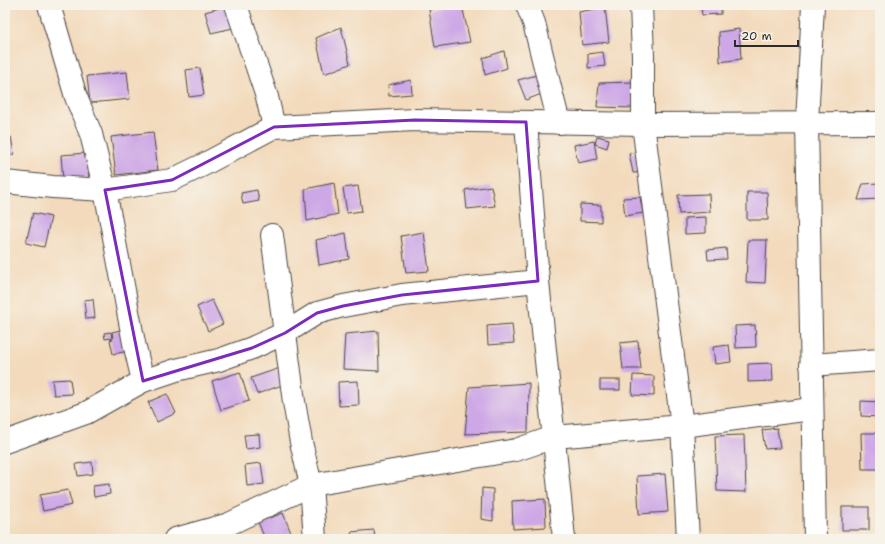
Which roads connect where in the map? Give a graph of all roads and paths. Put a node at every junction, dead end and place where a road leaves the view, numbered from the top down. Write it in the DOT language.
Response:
graph roads {
  1 [pos="49,5"];
  2 [pos="236,5"];
  3 [pos="527,5"];
  4 [pos="641,5"];
  5 [pos="813,5"];
  6 [pos="526,122"];
  7 [pos="559,123"];
  8 [pos="807,123"];
  9 [pos="880,123"];
  10 [pos="643,124"];
  11 [pos="274,127"];
  12 [pos="5,182"];
  13 [pos="105,190"];
  14 [pos="272,235"];
  15 [pos="538,281"];
  16 [pos="285,333"];
  17 [pos="880,360"];
  18 [pos="811,365"];
  19 [pos="143,381"];
  20 [pos="812,410"];
  21 [pos="682,426"];
  22 [pos="554,437"];
  23 [pos="5,442"];
  24 [pos="311,485"];
  25 [pos="176,539"];
  26 [pos="315,539"];
  27 [pos="564,539"];
  28 [pos="688,539"];
  29 [pos="815,539"];
  1 -- 13 [label="street"];
  2 -- 11 [label="street"];
  3 -- 7 [label="street"];
  4 -- 10 [label="street"];
  5 -- 8 [label="street"];
  6 -- 7 [label="street"];
  6 -- 11 [label="street"];
  6 -- 15 [label="street"];
  7 -- 10 [label="street"];
  8 -- 9 [label="street"];
  8 -- 10 [label="street"];
  8 -- 18 [label="street"];
  10 -- 21 [label="street"];
  11 -- 13 [label="street"];
  12 -- 13 [label="street"];
  13 -- 19 [label="street"];
  14 -- 16 [label="street"];
  15 -- 16 [label="street"];
  15 -- 22 [label="street"];
  16 -- 19 [label="street"];
  16 -- 24 [label="street"];
  17 -- 18 [label="street"];
  18 -- 20 [label="street"];
  19 -- 23 [label="street"];
  20 -- 21 [label="street"];
  20 -- 29 [label="street"];
  21 -- 22 [label="street"];
  21 -- 28 [label="street"];
  22 -- 24 [label="street"];
  22 -- 27 [label="street"];
  24 -- 25 [label="street"];
  24 -- 26 [label="street"];
}
